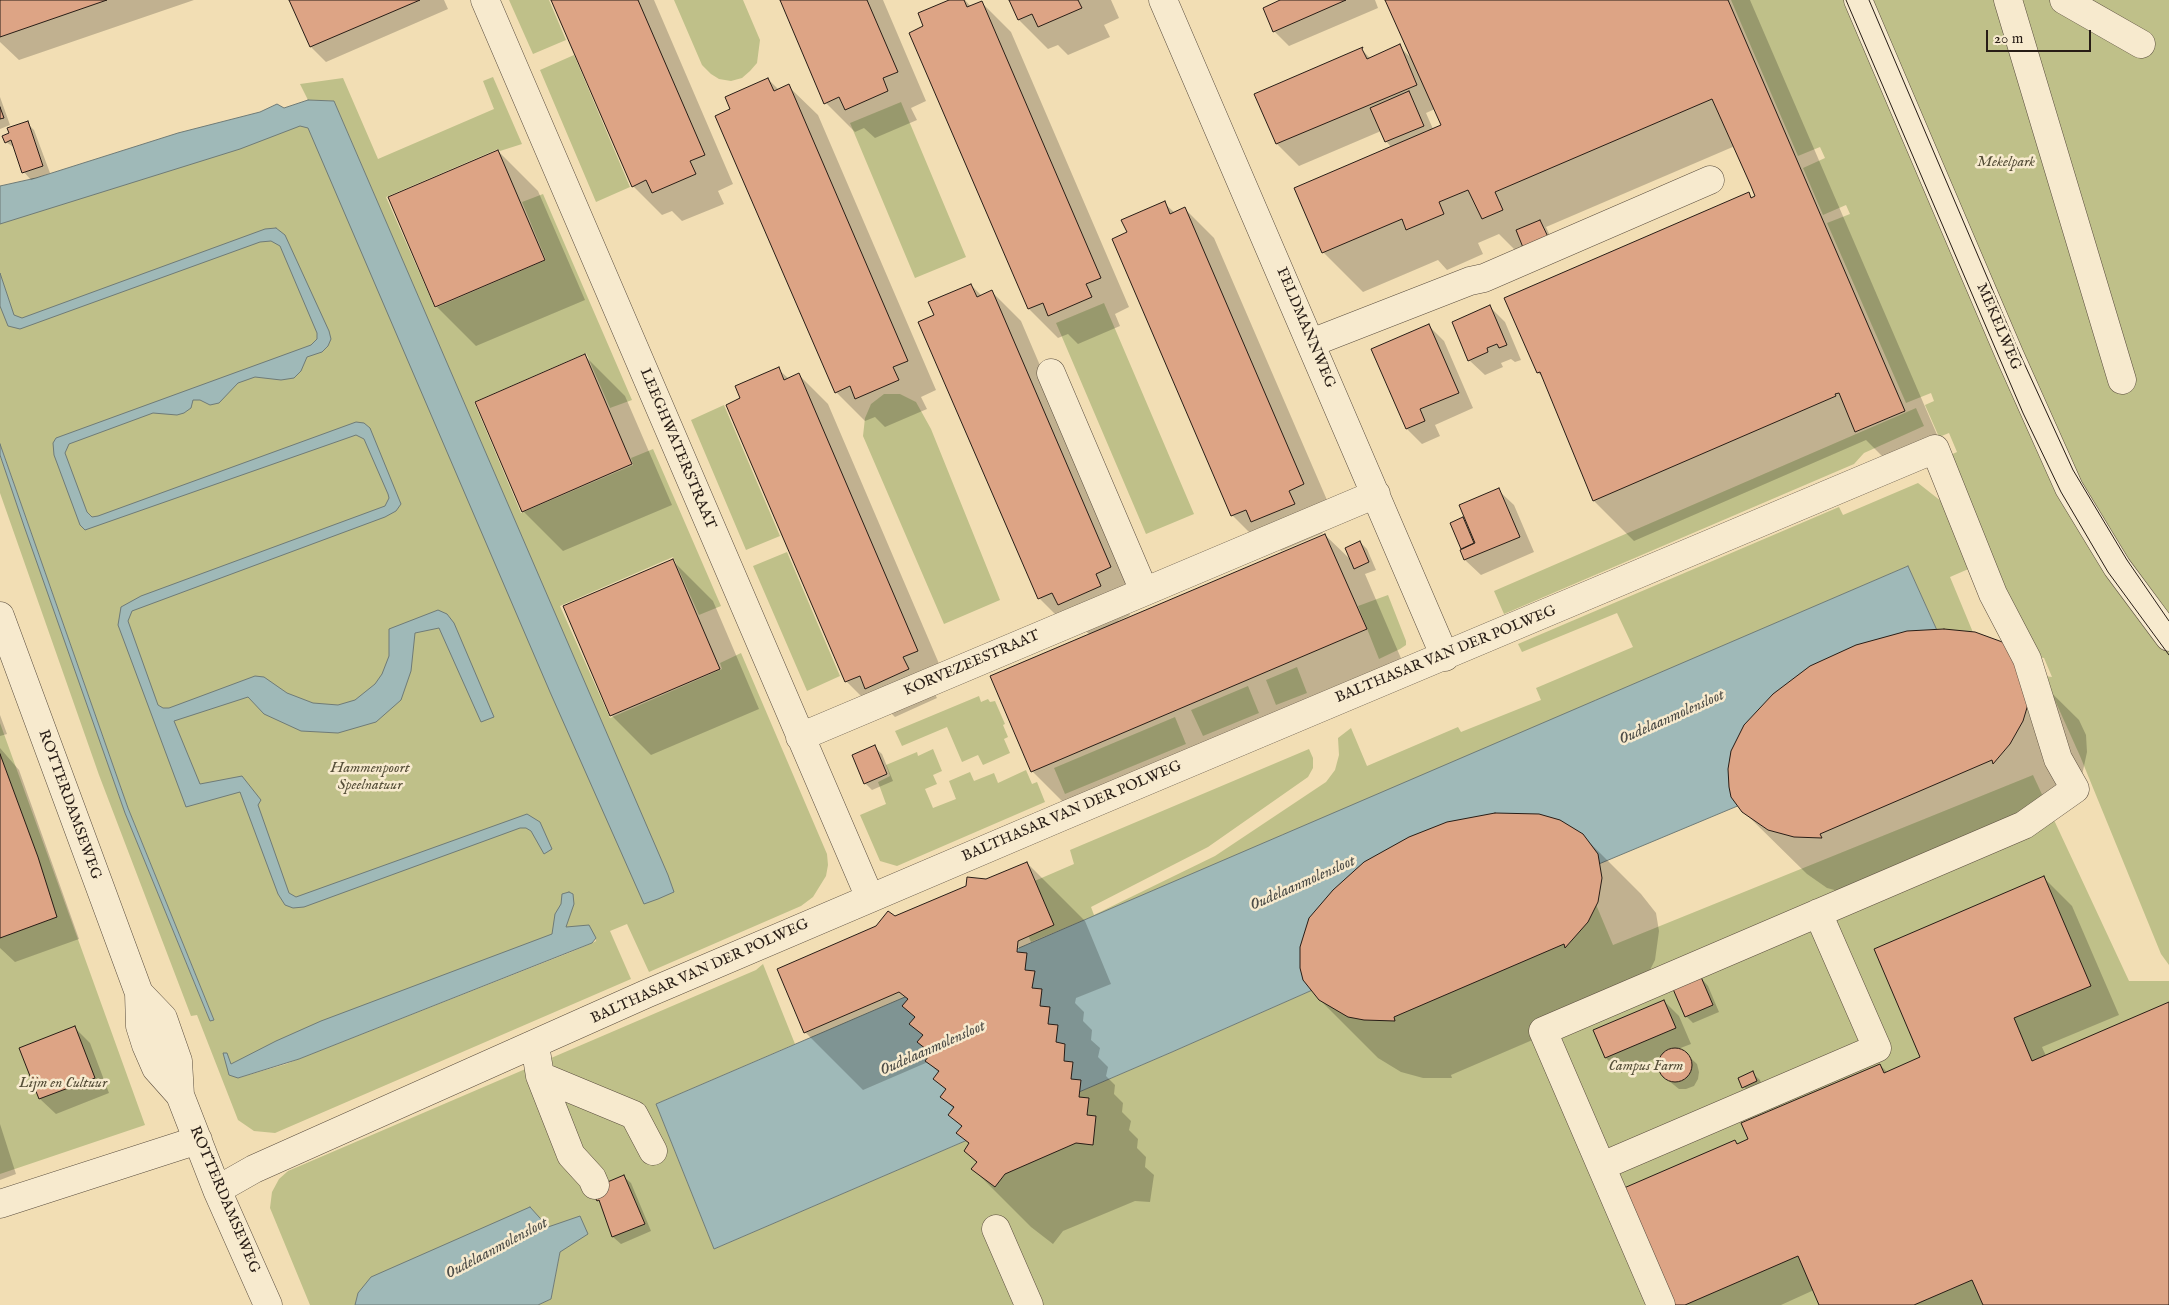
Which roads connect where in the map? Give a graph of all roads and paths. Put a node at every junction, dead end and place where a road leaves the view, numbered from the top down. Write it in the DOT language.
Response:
graph roads {
  1 [pos="485,0"];
  2 [pos="1163,0"];
  3 [pos="1858,0"];
  4 [pos="2008,0"];
  5 [pos="2064,0"];
  6 [pos="2142,44"];
  7 [pos="1710,180"];
  8 [pos="1311,343"];
  9 [pos="1051,373"];
  10 [pos="2122,380"];
  11 [pos="1376,494"];
  12 [pos="1144,591"];
  13 [pos="0,616"];
  14 [pos="2169,637"];
  15 [pos="5,650"];
  16 [pos="1445,657"];
  17 [pos="800,736"];
  18 [pos="870,898"];
  19 [pos="1818,913"];
  20 [pos="534,1045"];
  21 [pos="540,1076"];
  22 [pos="198,1140"];
  23 [pos="653,1151"];
  24 [pos="1602,1166"];
  25 [pos="595,1185"];
  26 [pos="217,1190"];
  27 [pos="0,1204"];
  28 [pos="996,1229"];
  29 [pos="268,1305"];
  30 [pos="1029,1305"];
  31 [pos="1661,1305"];
  1 -- 17 [label="street, LEEGHWATERSTRAAT"];
  2 -- 8 [label="street, FELDMANNWEG"];
  3 -- 14 [label="street, MEKELWEG"];
  4 -- 10 [label="street"];
  5 -- 6 [label="street"];
  7 -- 8 [label="street"];
  8 -- 11 [label="street, FELDMANNWEG"];
  9 -- 12 [label="street"];
  11 -- 12 [label="street, KORVEZEESTRAAT"];
  11 -- 16 [label="street, FELDMANNWEG"];
  12 -- 17 [label="street, KORVEZEESTRAAT"];
  13 -- 15 [label="street, ROTTERDAMSEWEG"];
  15 -- 22 [label="street, ROTTERDAMSEWEG"];
  16 -- 18 [label="street, BALTHASAR VAN DER POLWEG"];
  16 -- 19 [label="street, BALTHASAR VAN DER POLWEG"];
  17 -- 18 [label="street, LEEGHWATERSTRAAT"];
  18 -- 20 [label="street, BALTHASAR VAN DER POLWEG"];
  19 -- 24 [label="street"];
  19 -- 24 [label="street"];
  20 -- 21 [label="street"];
  20 -- 26 [label="street, BALTHASAR VAN DER POLWEG"];
  21 -- 23 [label="street"];
  21 -- 25 [label="street"];
  22 -- 26 [label="street, ROTTERDAMSEWEG"];
  22 -- 27 [label="street"];
  24 -- 31 [label="street"];
  26 -- 29 [label="street, ROTTERDAMSEWEG"];
  28 -- 30 [label="street"];
}
